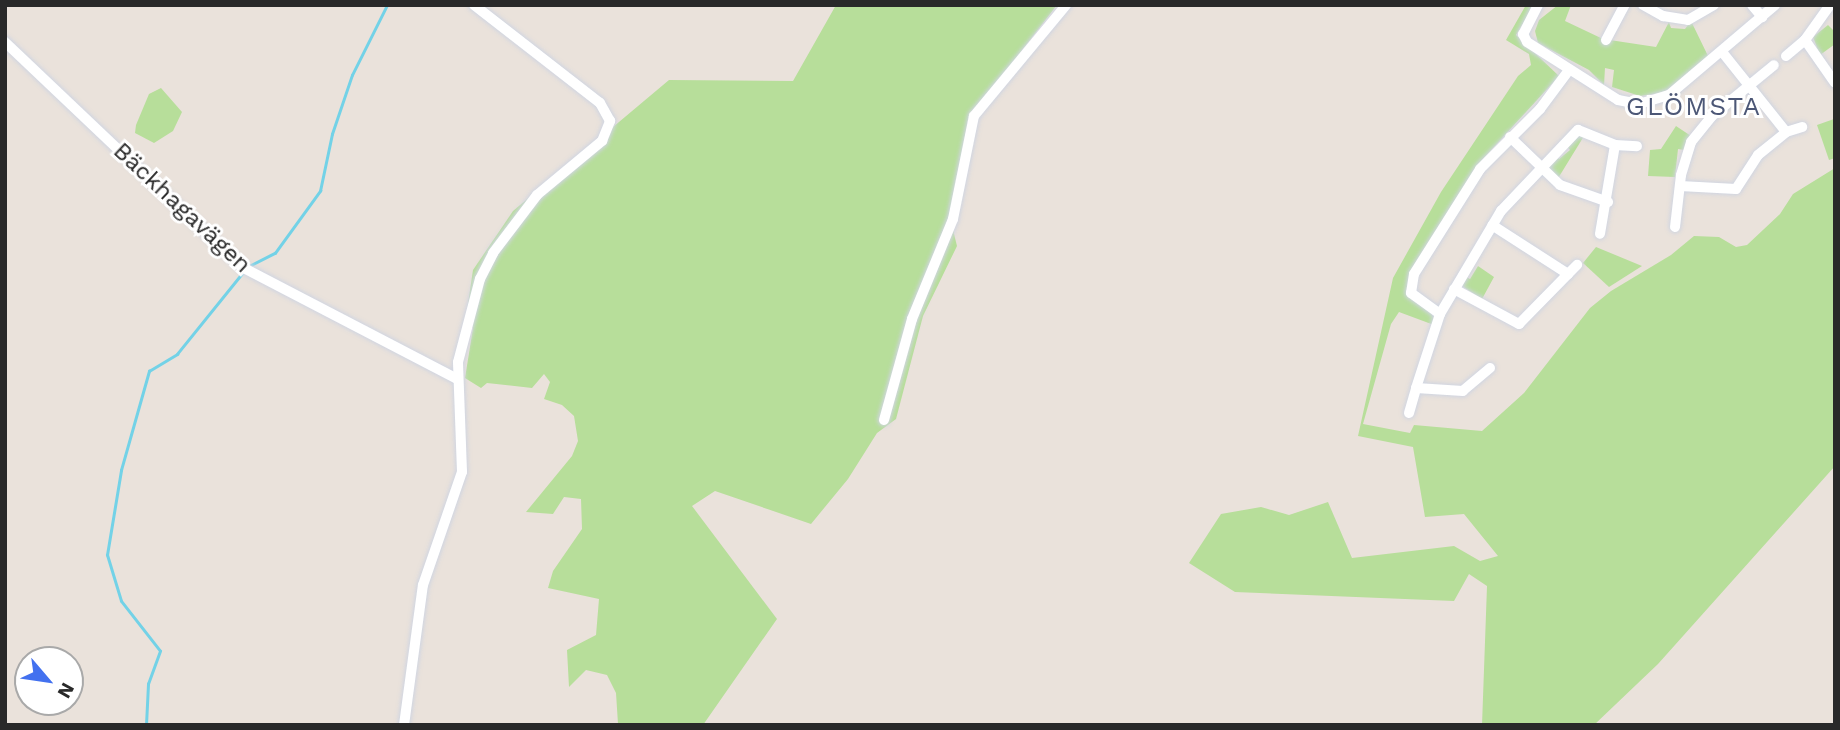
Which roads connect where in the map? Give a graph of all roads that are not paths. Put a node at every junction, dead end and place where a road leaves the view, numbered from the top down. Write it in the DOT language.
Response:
graph roads {
  1 [pos="474,5"];
  2 [pos="1066,5"];
  3 [pos="1538,5"];
  4 [pos="1625,5"];
  5 [pos="1643,5"];
  6 [pos="1714,5"];
  7 [pos="1752,5"];
  8 [pos="1775,5"];
  9 [pos="1828,6"];
  10 [pos="1762,17"];
  11 [pos="1606,40"];
  12 [pos="1805,40"];
  13 [pos="5,42"];
  14 [pos="1723,53"];
  15 [pos="1786,56"];
  16 [pos="1774,65"];
  17 [pos="1569,70"];
  18 [pos="1835,83"];
  19 [pos="1749,86"];
  20 [pos="1802,127"];
  21 [pos="1786,132"];
  22 [pos="1510,137"];
  23 [pos="1615,145"];
  24 [pos="1637,146"];
  25 [pos="1538,167"];
  26 [pos="1680,186"];
  27 [pos="1608,202"];
  28 [pos="1492,225"];
  29 [pos="1675,227"];
  30 [pos="1600,234"];
  31 [pos="1577,265"];
  32 [pos="1568,274"];
  33 [pos="1454,289"];
  34 [pos="1440,314"];
  35 [pos="1490,368"];
  36 [pos="457,379"];
  37 [pos="1416,388"];
  38 [pos="1409,413"];
  39 [pos="884,420"];
  40 [pos="404,725"];
  1 -- 36 [label="street"];
  2 -- 39 [label="street"];
  3 -- 17 [label="street"];
  4 -- 11 [label="street"];
  5 -- 6 [label="street"];
  7 -- 10 [label="street"];
  8 -- 10 [label="street"];
  9 -- 12 [label="street"];
  10 -- 14 [label="street"];
  12 -- 15 [label="street"];
  12 -- 18 [label="street"];
  13 -- 36 [label="street, Bäckhagavägen"];
  14 -- 17 [label="street"];
  14 -- 19 [label="street"];
  16 -- 19 [label="street"];
  17 -- 22 [label="street"];
  19 -- 21 [label="street"];
  19 -- 26 [label="street"];
  20 -- 21 [label="street"];
  21 -- 26 [label="street"];
  22 -- 25 [label="street"];
  22 -- 34 [label="street"];
  23 -- 24 [label="street"];
  23 -- 25 [label="street"];
  23 -- 27 [label="street"];
  25 -- 27 [label="street"];
  25 -- 28 [label="street"];
  26 -- 29 [label="street"];
  27 -- 30 [label="street"];
  28 -- 32 [label="street"];
  28 -- 33 [label="street"];
  31 -- 32 [label="street"];
  32 -- 33 [label="street"];
  33 -- 34 [label="street"];
  34 -- 37 [label="street"];
  35 -- 37 [label="street"];
  36 -- 40 [label="street"];
  37 -- 38 [label="street"];
}
